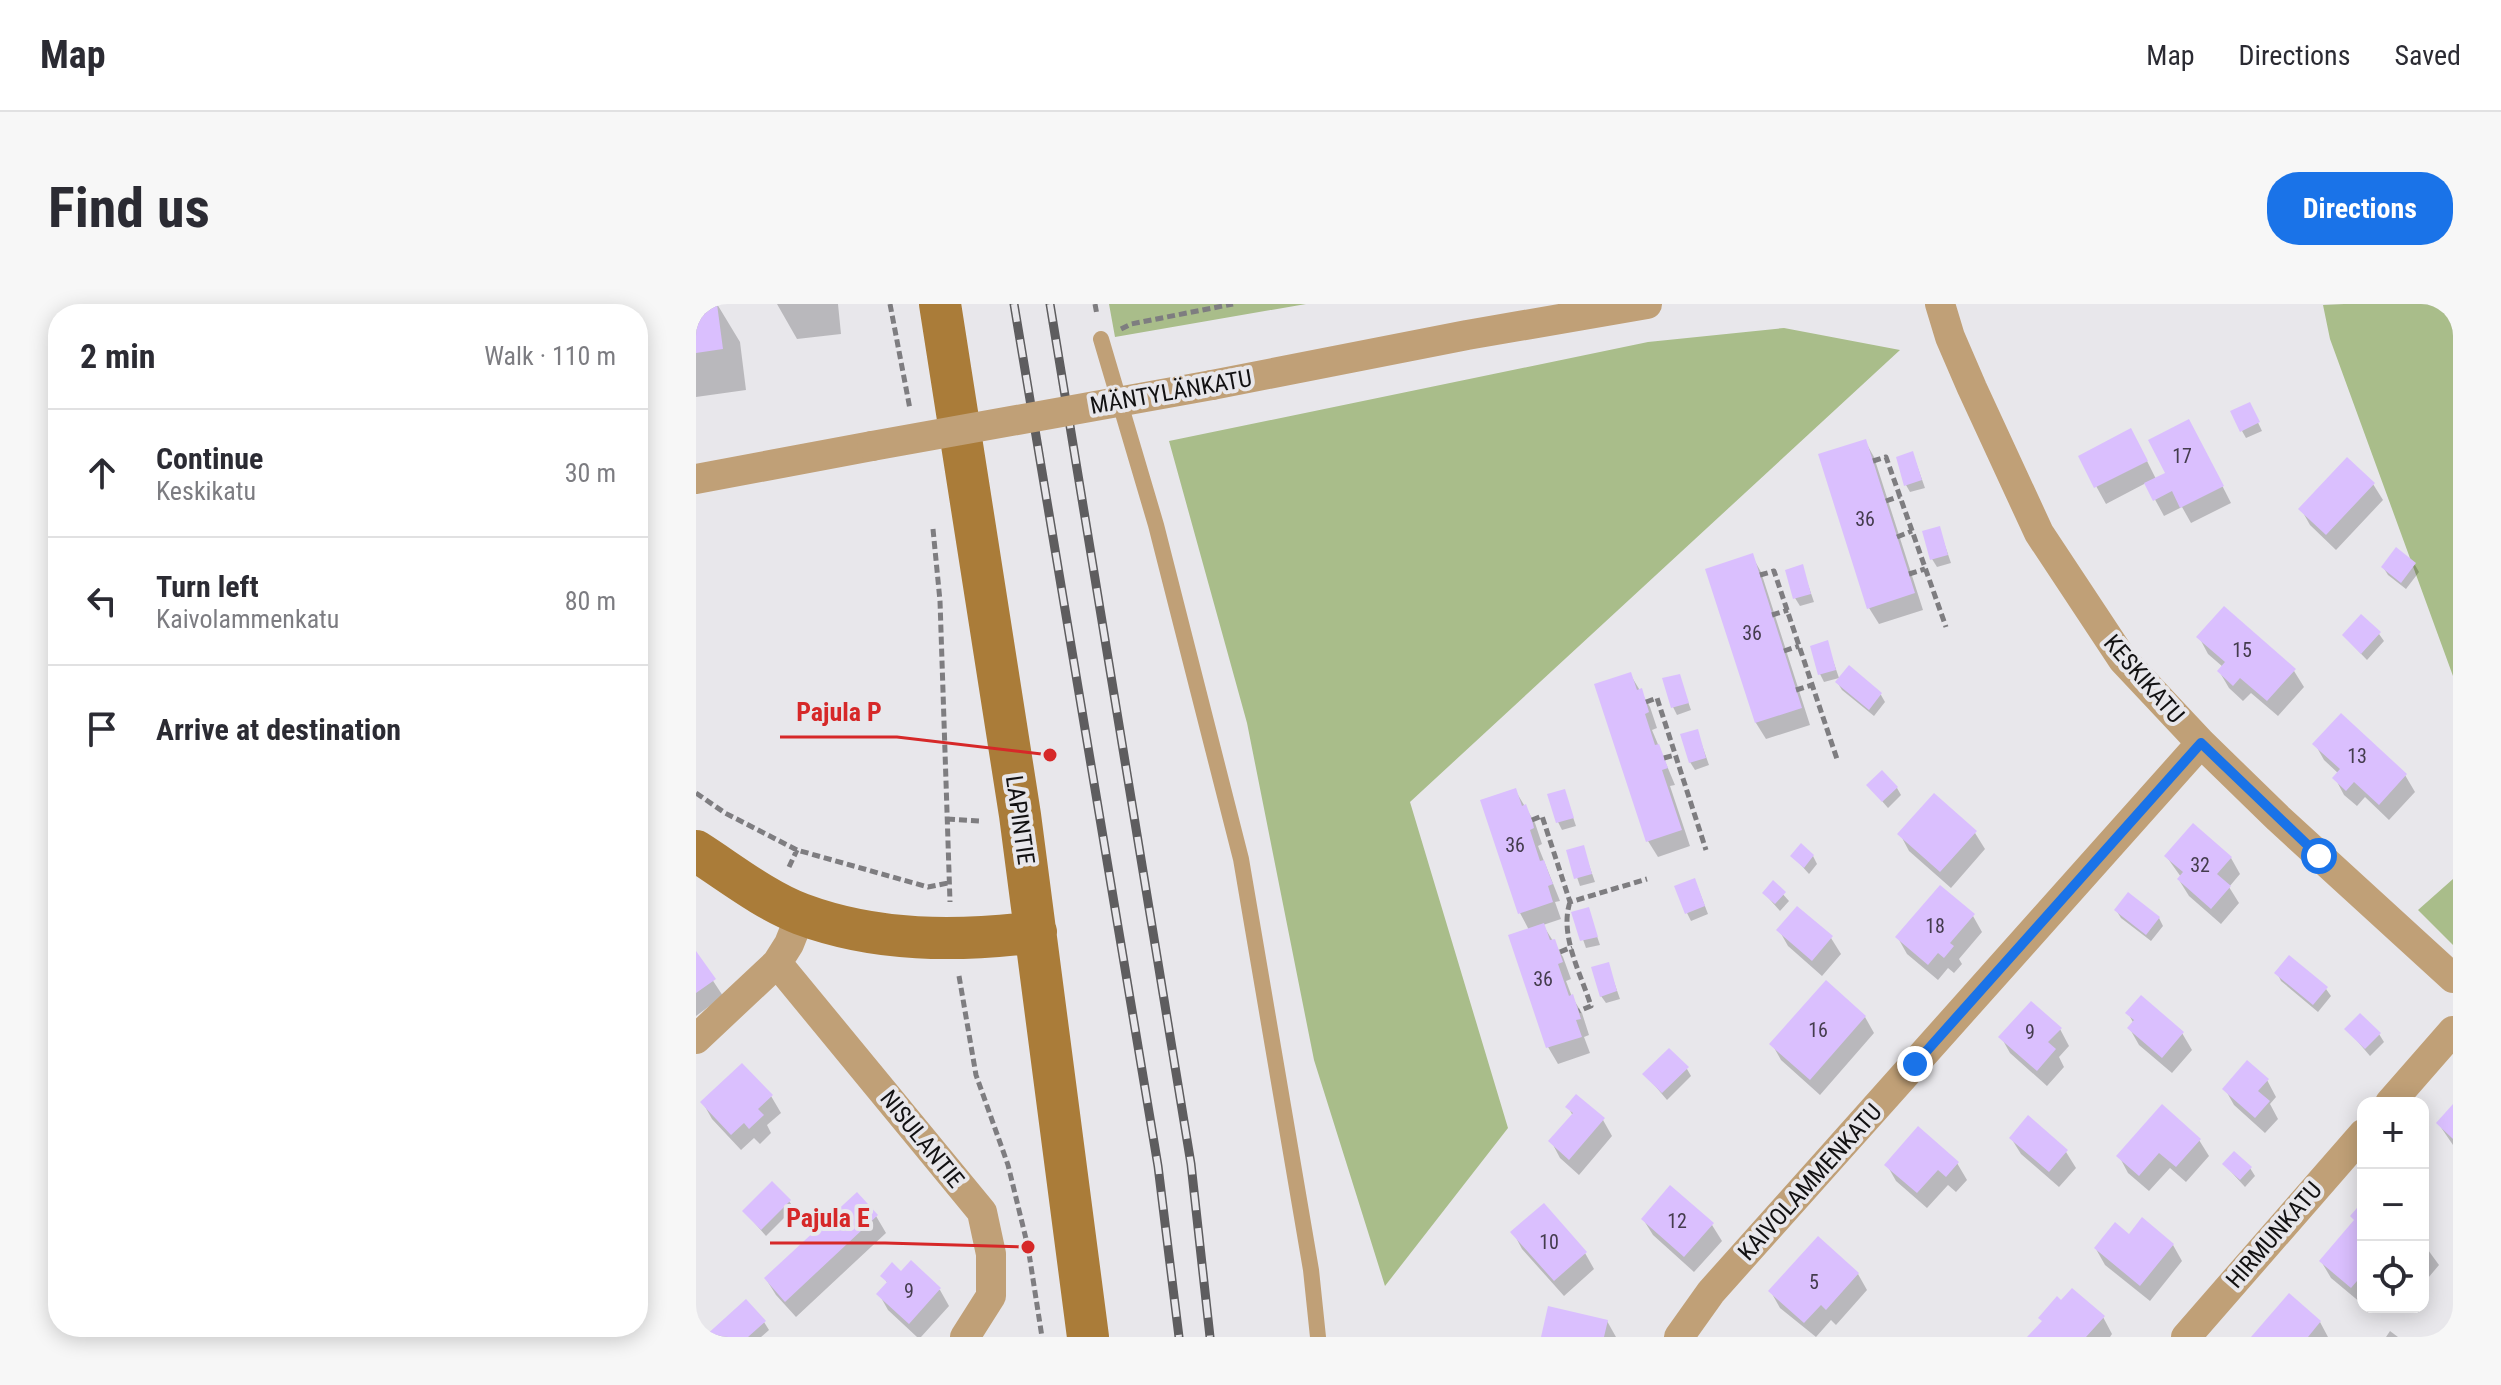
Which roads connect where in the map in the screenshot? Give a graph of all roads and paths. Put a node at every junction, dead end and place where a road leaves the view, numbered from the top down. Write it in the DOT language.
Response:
graph roads {
  1 [pos="890,304"];
  2 [pos="940,304"];
  3 [pos="1233,304"];
  4 [pos="1647,304"];
  5 [pos="1940,304"];
  6 [pos="1101,339"];
  7 [pos="913,422"];
  8 [pos="1873,461"];
  9 [pos="696,479"];
  10 [pos="1900,496"];
  11 [pos="1886,501"];
  12 [pos="933,526"];
  13 [pos="1912,531"];
  14 [pos="1897,537"];
  15 [pos="1925,569"];
  16 [pos="1909,574"];
  17 [pos="1760,575"];
  18 [pos="1788,610"];
  19 [pos="1772,615"];
  20 [pos="1946,627"];
  21 [pos="1799,646"];
  22 [pos="1784,651"];
  23 [pos="1812,685"];
  24 [pos="1796,690"];
  25 [pos="1646,702"];
  26 [pos="2201,743"];
  27 [pos="1675,755"];
  28 [pos="1664,758"];
  29 [pos="1838,762"];
  30 [pos="696,793"];
  31 [pos="947,819"];
  32 [pos="1532,820"];
  33 [pos="979,821"];
  34 [pos="797,850"];
  35 [pos="1706,850"];
  36 [pos="696,851"];
  37 [pos="1560,870"];
  38 [pos="787,871"];
  39 [pos="1549,874"];
  40 [pos="1647,879"];
  41 [pos="1570,902"];
  42 [pos="801,914"];
  43 [pos="1036,932"];
  44 [pos="1572,947"];
  45 [pos="1560,952"];
  46 [pos="777,963"];
  47 [pos="2453,978"];
  48 [pos="960,982"];
  49 [pos="1579,1011"];
  50 [pos="2453,1031"];
  51 [pos="696,1039"];
  52 [pos="2395,1097"];
  53 [pos="2357,1141"];
  54 [pos="965,1337"];
  55 [pos="1042,1337"];
  56 [pos="1088,1337"];
  57 [pos="1318,1337"];
  58 [pos="1679,1337"];
  59 [pos="2186,1337"];
  1 -- 7 [label="path"];
  2 -- 43 [label="main road, LAPINTIE"];
  3 -- 6 [label="path"];
  4 -- 9 [label="street, MÄNTYLÄNKATU, bridge"];
  5 -- 26 [label="street, KESKIKATU"];
  6 -- 57 [label="lane"];
  8 -- 10 [label="path"];
  10 -- 11 [label="path"];
  10 -- 13 [label="path"];
  12 -- 31 [label="path"];
  13 -- 14 [label="path"];
  13 -- 15 [label="path"];
  15 -- 16 [label="path"];
  15 -- 20 [label="path"];
  17 -- 18 [label="path"];
  18 -- 19 [label="path"];
  18 -- 21 [label="path"];
  21 -- 22 [label="path"];
  21 -- 23 [label="path"];
  23 -- 24 [label="path"];
  23 -- 29 [label="path"];
  25 -- 27 [label="path"];
  26 -- 47 [label="street, KESKIKATU"];
  26 -- 58 [label="street, KAIVOLAMMENKATU"];
  27 -- 28 [label="path"];
  27 -- 35 [label="path"];
  30 -- 34 [label="path"];
  31 -- 33 [label="path"];
  31 -- 34 [label="path"];
  32 -- 37 [label="path"];
  34 -- 38 [label="path"];
  36 -- 42 [label="main road"];
  37 -- 39 [label="path"];
  37 -- 41 [label="path"];
  40 -- 41 [label="path"];
  41 -- 44 [label="path"];
  42 -- 43 [label="main road"];
  42 -- 46 [label="street"];
  43 -- 56 [label="main road, LAPINTIE"];
  44 -- 45 [label="path"];
  44 -- 49 [label="path"];
  46 -- 51 [label="street"];
  46 -- 54 [label="street, NISULANTIE"];
  48 -- 55 [label="path"];
  50 -- 52 [label="street"];
  53 -- 59 [label="street, HIRMUNKATU"];
}
